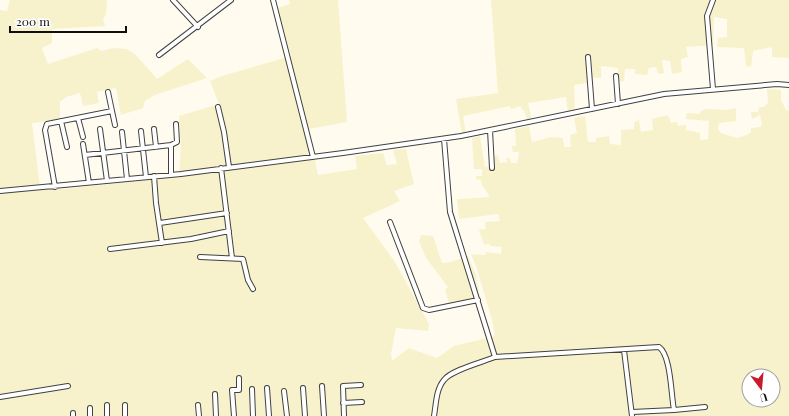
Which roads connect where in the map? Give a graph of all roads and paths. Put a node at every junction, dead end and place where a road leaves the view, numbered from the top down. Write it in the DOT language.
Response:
graph roads {
  1 [pos="173,0"];
  2 [pos="231,0"];
  3 [pos="273,0"];
  4 [pos="713,0"];
  5 [pos="198,27"];
  6 [pos="160,55"];
  7 [pos="588,57"];
  8 [pos="616,76"];
  9 [pos="789,85"];
  10 [pos="713,89"];
  11 [pos="108,92"];
  12 [pos="618,104"];
  13 [pos="218,107"];
  14 [pos="592,109"];
  15 [pos="112,110"];
  16 [pos="78,118"];
  17 [pos="61,121"];
  18 [pos="176,124"];
  19 [pos="115,125"];
  20 [pos="154,128"];
  21 [pos="100,129"];
  22 [pos="490,130"];
  23 [pos="141,131"];
  24 [pos="122,132"];
  25 [pos="82,137"];
  26 [pos="444,139"];
  27 [pos="83,144"];
  28 [pos="171,145"];
  29 [pos="67,147"];
  30 [pos="156,147"];
  31 [pos="143,148"];
  32 [pos="123,150"];
  33 [pos="103,153"];
  34 [pos="85,155"];
  35 [pos="314,157"];
  36 [pos="229,167"];
  37 [pos="221,168"];
  38 [pos="492,168"];
  39 [pos="171,175"];
  40 [pos="154,176"];
  41 [pos="146,177"];
  42 [pos="127,179"];
  43 [pos="107,181"];
  44 [pos="89,183"];
  45 [pos="55,187"];
  46 [pos="0,191"];
  47 [pos="227,214"];
  48 [pos="390,222"];
  49 [pos="160,223"];
  50 [pos="229,231"];
  51 [pos="162,242"];
  52 [pos="110,249"];
  53 [pos="200,257"];
  54 [pos="232,258"];
  55 [pos="253,289"];
  56 [pos="478,300"];
  57 [pos="624,350"];
  58 [pos="495,357"];
  59 [pos="238,378"];
  60 [pos="361,385"];
  61 [pos="68,386"];
  62 [pos="322,386"];
  63 [pos="267,388"];
  64 [pos="303,388"];
  65 [pos="252,389"];
  66 [pos="284,391"];
  67 [pos="215,394"];
  68 [pos="0,397"];
  69 [pos="362,402"];
  70 [pos="343,403"];
  71 [pos="107,405"];
  72 [pos="124,405"];
  73 [pos="198,406"];
  74 [pos="705,407"];
  75 [pos="90,408"];
  76 [pos="674,410"];
  77 [pos="632,414"];
  78 [pos="90,416"];
  79 [pos="107,416"];
  80 [pos="125,416"];
  81 [pos="199,416"];
  82 [pos="216,416"];
  83 [pos="234,416"];
  84 [pos="253,416"];
  85 [pos="269,416"];
  86 [pos="287,416"];
  87 [pos="305,416"];
  88 [pos="324,416"];
  89 [pos="344,416"];
  90 [pos="434,416"];
  1 -- 5 [label="street"];
  2 -- 5 [label="street"];
  3 -- 35 [label="street"];
  4 -- 10 [label="street"];
  5 -- 6 [label="street"];
  7 -- 14 [label="street"];
  8 -- 12 [label="street"];
  9 -- 10 [label="street"];
  10 -- 12 [label="street"];
  11 -- 15 [label="street"];
  12 -- 14 [label="street"];
  13 -- 36 [label="street"];
  14 -- 22 [label="street"];
  15 -- 16 [label="street"];
  15 -- 19 [label="street"];
  16 -- 17 [label="street"];
  16 -- 25 [label="street"];
  17 -- 29 [label="street"];
  17 -- 45 [label="street"];
  18 -- 28 [label="street"];
  20 -- 30 [label="street"];
  21 -- 33 [label="street"];
  22 -- 26 [label="street"];
  22 -- 38 [label="street"];
  23 -- 31 [label="street"];
  24 -- 32 [label="street"];
  26 -- 35 [label="street"];
  26 -- 56 [label="street"];
  27 -- 34 [label="street"];
  28 -- 30 [label="street"];
  28 -- 39 [label="street"];
  30 -- 31 [label="street"];
  31 -- 32 [label="street"];
  31 -- 41 [label="street"];
  32 -- 33 [label="street"];
  32 -- 42 [label="street"];
  33 -- 34 [label="street"];
  33 -- 43 [label="street"];
  34 -- 44 [label="street"];
  35 -- 36 [label="street"];
  36 -- 37 [label="street"];
  37 -- 39 [label="street"];
  37 -- 47 [label="street"];
  39 -- 40 [label="street"];
  40 -- 41 [label="street"];
  40 -- 49 [label="street"];
  41 -- 42 [label="street"];
  42 -- 43 [label="street"];
  43 -- 44 [label="street"];
  44 -- 45 [label="street"];
  45 -- 46 [label="street"];
  47 -- 49 [label="street"];
  47 -- 50 [label="street"];
  48 -- 56 [label="street"];
  49 -- 51 [label="street"];
  50 -- 51 [label="street"];
  50 -- 54 [label="street"];
  51 -- 52 [label="street"];
  53 -- 54 [label="street"];
  54 -- 55 [label="street"];
  56 -- 58 [label="street"];
  57 -- 58 [label="street"];
  57 -- 76 [label="street"];
  57 -- 77 [label="street"];
  58 -- 90 [label="street"];
  59 -- 83 [label="street"];
  60 -- 70 [label="street"];
  61 -- 68 [label="street"];
  62 -- 88 [label="street"];
  63 -- 85 [label="street"];
  64 -- 87 [label="street"];
  65 -- 84 [label="street"];
  66 -- 86 [label="street"];
  67 -- 82 [label="street"];
  69 -- 70 [label="street"];
  70 -- 89 [label="street"];
  71 -- 79 [label="street"];
  72 -- 80 [label="street"];
  73 -- 81 [label="street"];
  74 -- 76 [label="street"];
  75 -- 78 [label="street"];
  76 -- 77 [label="street"];
}
